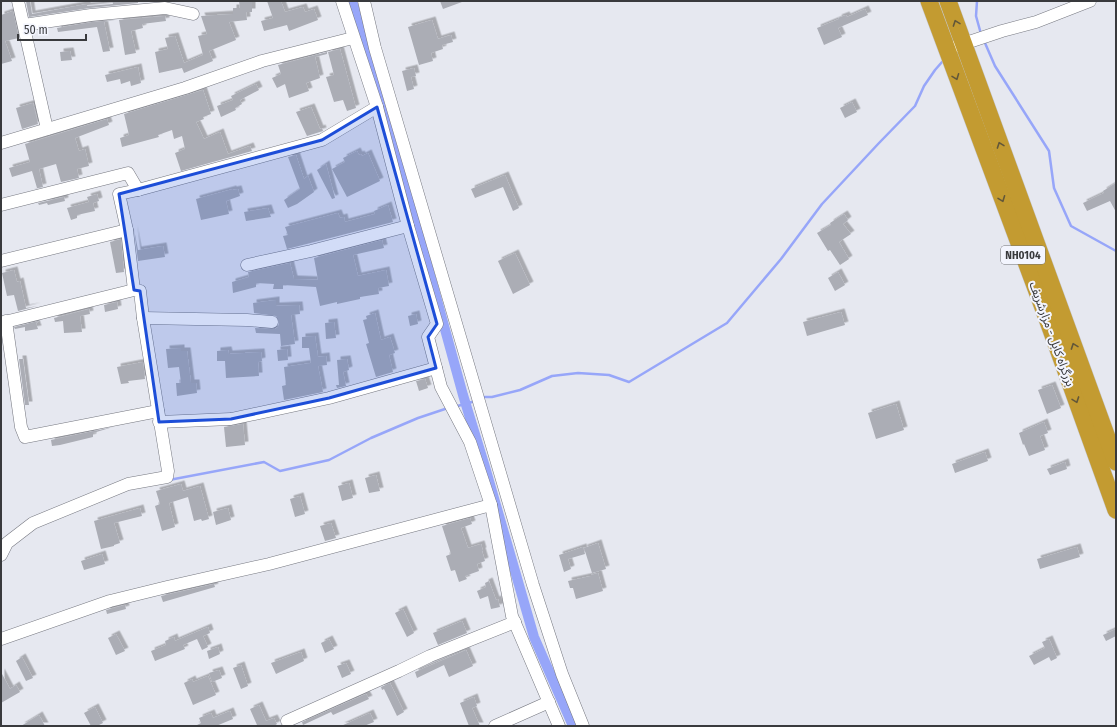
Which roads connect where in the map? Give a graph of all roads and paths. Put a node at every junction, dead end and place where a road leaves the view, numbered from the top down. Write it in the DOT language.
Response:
graph roads {
  1 [pos="18,1"];
  2 [pos="342,1"];
  3 [pos="364,1"];
  4 [pos="929,1"];
  5 [pos="948,1"];
  6 [pos="1090,1"];
  7 [pos="193,14"];
  8 [pos="24,25"];
  9 [pos="353,38"];
  10 [pos="963,44"];
  11 [pos="946,49"];
  12 [pos="377,107"];
  13 [pos="47,129"];
  14 [pos="1,143"];
  15 [pos="138,190"];
  16 [pos="1,205"];
  17 [pos="408,226"];
  18 [pos="127,230"];
  19 [pos="1,261"];
  20 [pos="247,265"];
  21 [pos="134,290"];
  22 [pos="143,318"];
  23 [pos="4,322"];
  24 [pos="272,322"];
  25 [pos="436,368"];
  26 [pos="159,416"];
  27 [pos="1116,462"];
  28 [pos="491,505"];
  29 [pos="1116,510"];
  30 [pos="1,555"];
  31 [pos="515,622"];
  32 [pos="1,639"];
  33 [pos="549,702"];
  34 [pos="287,721"];
  35 [pos="495,726"];
  36 [pos="559,726"];
  37 [pos="583,726"];
  1 -- 8 [label="street"];
  2 -- 9 [label="street"];
  3 -- 37 [label="street"];
  4 -- 11 [label="highway, بزرگراه کابل - مزارشریف / NH0104"];
  10 -- 5 [label="highway, بزرگراه کابل - مزارشریف / NH0104, one-way"];
  6 -- 10 [label="street"];
  7 -- 8 [label="street"];
  8 -- 13 [label="street"];
  9 -- 12 [label="street"];
  9 -- 13 [label="street"];
  10 -- 11 [label="street"];
  27 -- 10 [label="highway, بزرگراه کابل - مزارشریف / NH0104, one-way"];
  11 -- 29 [label="highway, بزرگراه کابل - مزارشریف / NH0104, one-way"];
  12 -- 15 [label="street"];
  12 -- 17 [label="street"];
  13 -- 14 [label="street"];
  15 -- 16 [label="street"];
  15 -- 18 [label="street"];
  17 -- 20 [label="street"];
  17 -- 25 [label="street"];
  18 -- 19 [label="street"];
  18 -- 21 [label="street"];
  21 -- 22 [label="street"];
  21 -- 23 [label="street"];
  22 -- 24 [label="street"];
  22 -- 26 [label="street"];
  23 -- 26 [label="street"];
  25 -- 26 [label="street"];
  25 -- 28 [label="street"];
  26 -- 30 [label="street"];
  28 -- 31 [label="street"];
  28 -- 32 [label="street"];
  31 -- 33 [label="street"];
  31 -- 34 [label="street"];
  33 -- 35 [label="street"];
  33 -- 36 [label="street"];
}
